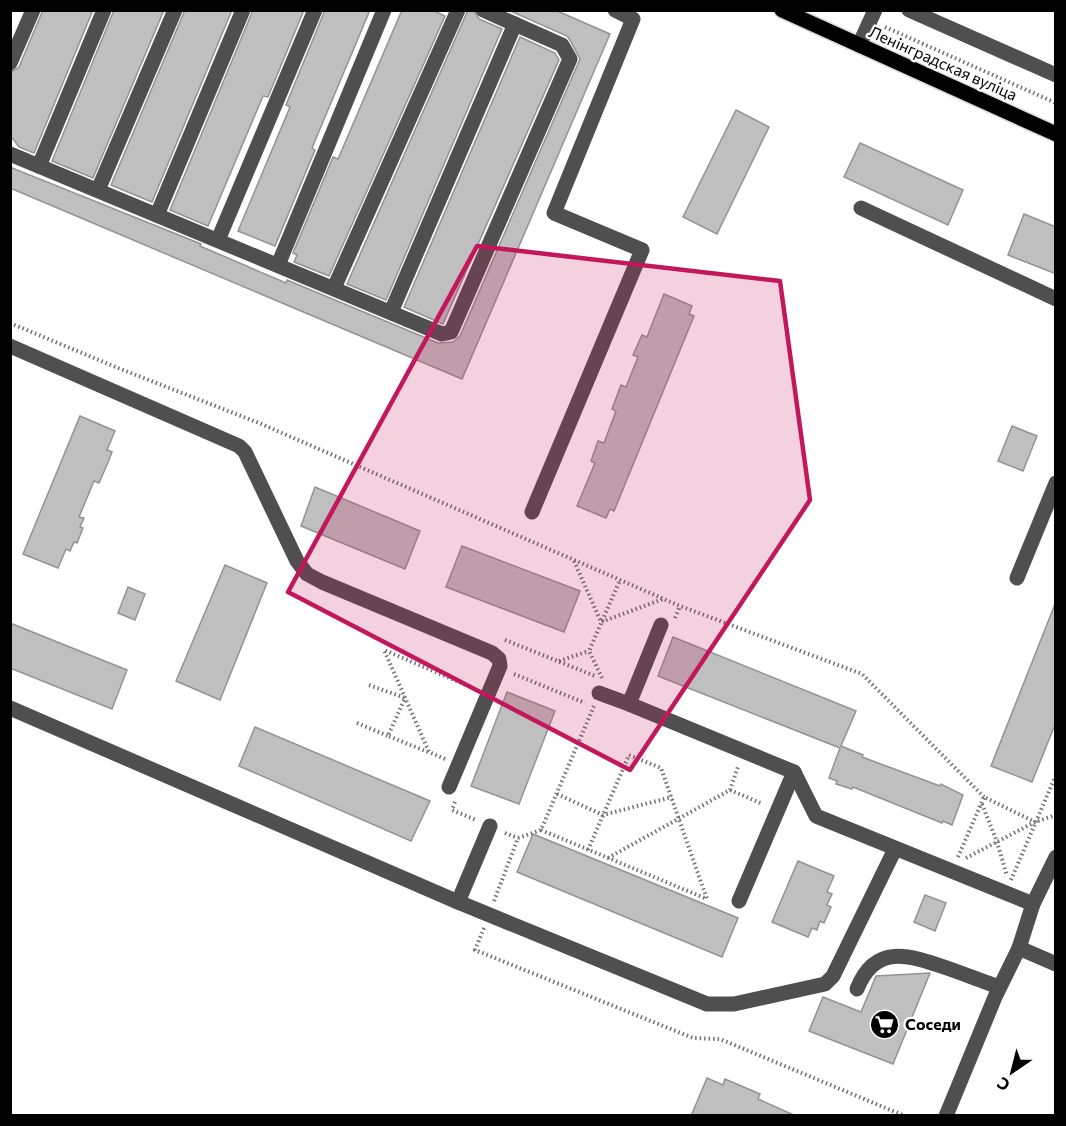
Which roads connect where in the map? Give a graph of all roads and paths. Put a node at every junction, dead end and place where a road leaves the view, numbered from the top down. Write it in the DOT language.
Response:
graph roads {
  1 [pos="33,10"];
  2 [pos="104,10"];
  3 [pos="175,10"];
  4 [pos="243,10"];
  5 [pos="315,10"];
  6 [pos="384,10"];
  7 [pos="458,10"];
  8 [pos="483,10"];
  9 [pos="615,10"];
  10 [pos="782,10"];
  11 [pos="909,10"];
  12 [pos="872,15"];
  13 [pos="515,24"];
  14 [pos="859,45"];
  15 [pos="10,63"];
  16 [pos="1056,75"];
  17 [pos="1056,103"];
  18 [pos="1056,134"];
  19 [pos="10,154"];
  20 [pos="39,166"];
  21 [pos="98,190"];
  22 [pos="861,208"];
  23 [pos="157,215"];
  24 [pos="218,240"];
  25 [pos="278,265"];
  26 [pos="334,288"];
  27 [pos="1056,299"];
  28 [pos="391,312"];
  29 [pos="10,323"];
  30 [pos="10,346"];
  31 [pos="1056,483"];
  32 [pos="532,512"];
  33 [pos="574,561"];
  34 [pos="1017,578"];
  35 [pos="620,580"];
  36 [pos="663,598"];
  37 [pos="601,622"];
  38 [pos="661,625"];
  39 [pos="498,637"];
  40 [pos="589,651"];
  41 [pos="558,661"];
  42 [pos="509,672"];
  43 [pos="369,685"];
  44 [pos="488,694"];
  45 [pos="405,699"];
  46 [pos="597,700"];
  47 [pos="629,704"];
  48 [pos="10,708"];
  49 [pos="357,723"];
  50 [pos="388,736"];
  51 [pos="429,752"];
  52 [pos="744,752"];
  53 [pos="458,765"];
  54 [pos="794,772"];
  55 [pos="1056,775"];
  56 [pos="730,790"];
  57 [pos="453,794"];
  58 [pos="557,794"];
  59 [pos="672,797"];
  60 [pos="984,797"];
  61 [pos="981,803"];
  62 [pos="778,809"];
  63 [pos="603,815"];
  64 [pos="1056,815"];
  65 [pos="679,819"];
  66 [pos="1035,822"];
  67 [pos="489,826"];
  68 [pos="542,830"];
  69 [pos="518,838"];
  70 [pos="997,842"];
  71 [pos="895,849"];
  72 [pos="588,850"];
  73 [pos="1056,857"];
  74 [pos="608,858"];
  75 [pos="739,901"];
  76 [pos="458,902"];
  77 [pos="1033,904"];
  78 [pos="1019,948"];
  79 [pos="1056,964"];
  80 [pos="999,987"];
  81 [pos="857,989"];
  82 [pos="946,1116"];
  1 -- 15 [label="street"];
  2 -- 20 [label="street"];
  3 -- 21 [label="street"];
  4 -- 23 [label="street"];
  5 -- 24 [label="street"];
  6 -- 25 [label="street"];
  7 -- 26 [label="street"];
  8 -- 13 [label="street"];
  9 -- 32 [label="street"];
  10 -- 14 [label="main road, Ленінградская вуліца"];
  11 -- 16 [label="street"];
  12 -- 14 [label="street"];
  12 -- 17 [label="path"];
  13 -- 28 [label="street"];
  13 -- 28 [label="street"];
  14 -- 18 [label="main road, Ленінградская вуліца"];
  19 -- 20 [label="street"];
  20 -- 21 [label="street"];
  21 -- 23 [label="street"];
  22 -- 27 [label="street"];
  23 -- 24 [label="street"];
  24 -- 25 [label="street"];
  25 -- 26 [label="street"];
  26 -- 28 [label="street"];
  29 -- 33 [label="path"];
  30 -- 44 [label="street"];
  31 -- 34 [label="street"];
  33 -- 35 [label="path"];
  33 -- 37 [label="path"];
  35 -- 36 [label="path"];
  35 -- 37 [label="path"];
  36 -- 37 [label="path"];
  36 -- 60 [label="path"];
  37 -- 40 [label="path"];
  38 -- 47 [label="street"];
  39 -- 41 [label="path"];
  40 -- 41 [label="path"];
  40 -- 41 [label="path"];
  42 -- 46 [label="path"];
  43 -- 45 [label="path"];
  44 -- 45 [label="path"];
  44 -- 53 [label="street"];
  45 -- 50 [label="path"];
  45 -- 51 [label="path"];
  46 -- 47 [label="street"];
  47 -- 52 [label="street"];
  48 -- 76 [label="street"];
  49 -- 50 [label="path"];
  50 -- 51 [label="path"];
  51 -- 53 [label="path"];
  52 -- 54 [label="street"];
  52 -- 56 [label="path"];
  53 -- 57 [label="street"];
  54 -- 62 [label="street"];
  54 -- 71 [label="street"];
  55 -- 66 [label="path"];
  56 -- 62 [label="path"];
  56 -- 65 [label="path"];
  57 -- 67 [label="path"];
  58 -- 63 [label="path"];
  59 -- 63 [label="path"];
  59 -- 63 [label="path"];
  59 -- 65 [label="path"];
  60 -- 61 [label="path"];
  60 -- 66 [label="path"];
  61 -- 70 [label="path"];
  61 -- 70 [label="path"];
  62 -- 75 [label="street"];
  63 -- 72 [label="path"];
  64 -- 66 [label="path"];
  65 -- 74 [label="path"];
  65 -- 74 [label="path"];
  66 -- 70 [label="path"];
  66 -- 70 [label="path"];
  67 -- 69 [label="path"];
  67 -- 76 [label="street"];
  68 -- 72 [label="path"];
  71 -- 76 [label="street"];
  71 -- 77 [label="street"];
  72 -- 74 [label="path"];
  73 -- 77 [label="street"];
  77 -- 78 [label="street"];
  78 -- 79 [label="street"];
  78 -- 80 [label="street"];
  80 -- 81 [label="street"];
  80 -- 82 [label="street"];
}
